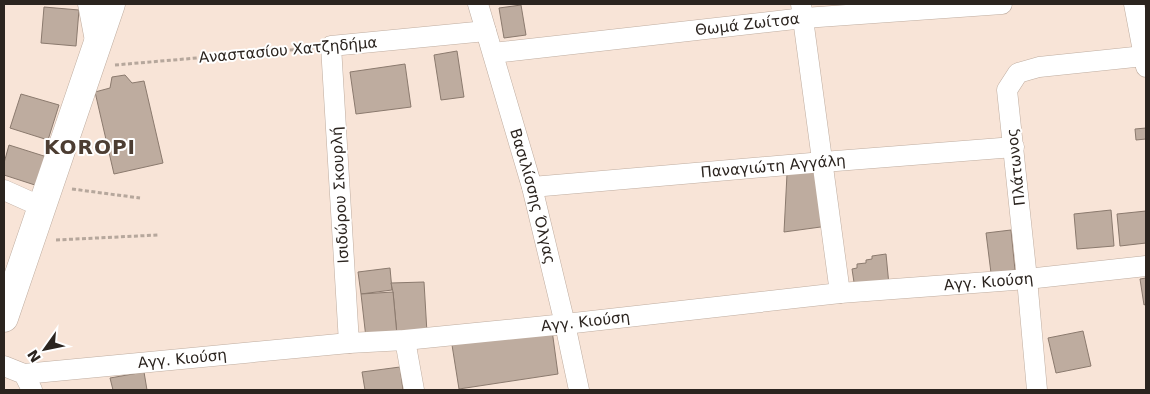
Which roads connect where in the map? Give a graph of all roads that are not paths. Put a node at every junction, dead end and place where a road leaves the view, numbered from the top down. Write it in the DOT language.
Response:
graph roads {
  1 [pos="88,4"];
  2 [pos="111,4"];
  3 [pos="478,4"];
  4 [pos="1002,4"];
  5 [pos="1134,4"];
  6 [pos="803,11"];
  7 [pos="486,31"];
  8 [pos="331,46"];
  9 [pos="492,53"];
  10 [pos="93,58"];
  11 [pos="1145,62"];
  12 [pos="1014,147"];
  13 [pos="823,162"];
  14 [pos="532,187"];
  15 [pos="4,190"];
  16 [pos="45,197"];
  17 [pos="1146,266"];
  18 [pos="1027,279"];
  19 [pos="840,293"];
  20 [pos="4,318"];
  21 [pos="565,324"];
  22 [pos="405,340"];
  23 [pos="349,343"];
  24 [pos="4,366"];
  25 [pos="28,382"];
  26 [pos="414,390"];
  27 [pos="579,390"];
  28 [pos="1037,390"];
  1 -- 10 [label="street"];
  2 -- 10 [label="main road"];
  3 -- 7 [label="street, Βασιλίσσης Όλγας"];
  4 -- 6 [label="street, Θωμά Ζωίτσα"];
  5 -- 11 [label="street"];
  6 -- 9 [label="street, Θωμά Ζωίτσα"];
  6 -- 13 [label="street"];
  7 -- 8 [label="street, Αναστασίου Χατζηδήμα"];
  7 -- 9 [label="street, Βασιλίσσης Όλγας"];
  8 -- 23 [label="street, Ισιδώρου Σκουρλή"];
  9 -- 14 [label="street, Βασιλίσσης Όλγας"];
  10 -- 16 [label="main road"];
  11 -- 12 [label="street, Πλάτωνος"];
  12 -- 13 [label="street, Παναγιώτη Αγγάλη"];
  12 -- 18 [label="street, Πλάτωνος"];
  13 -- 14 [label="street, Παναγιώτη Αγγάλη"];
  13 -- 19 [label="street"];
  14 -- 21 [label="street, Βασιλίσσης Όλγας"];
  15 -- 16 [label="street"];
  16 -- 20 [label="main road"];
  17 -- 18 [label="street, Αγγ. Κιούση"];
  18 -- 19 [label="street, Αγγ. Κιούση"];
  18 -- 28 [label="street, Πλάτωνος"];
  19 -- 21 [label="street, Αγγ. Κιούση"];
  21 -- 22 [label="street, Αγγ. Κιούση"];
  21 -- 27 [label="street, Βασιλίσσης Όλγας"];
  22 -- 23 [label="street, Αγγ. Κιούση"];
  22 -- 26 [label="street"];
  23 -- 25 [label="street, Αγγ. Κιούση"];
  24 -- 25 [label="street"];
}
